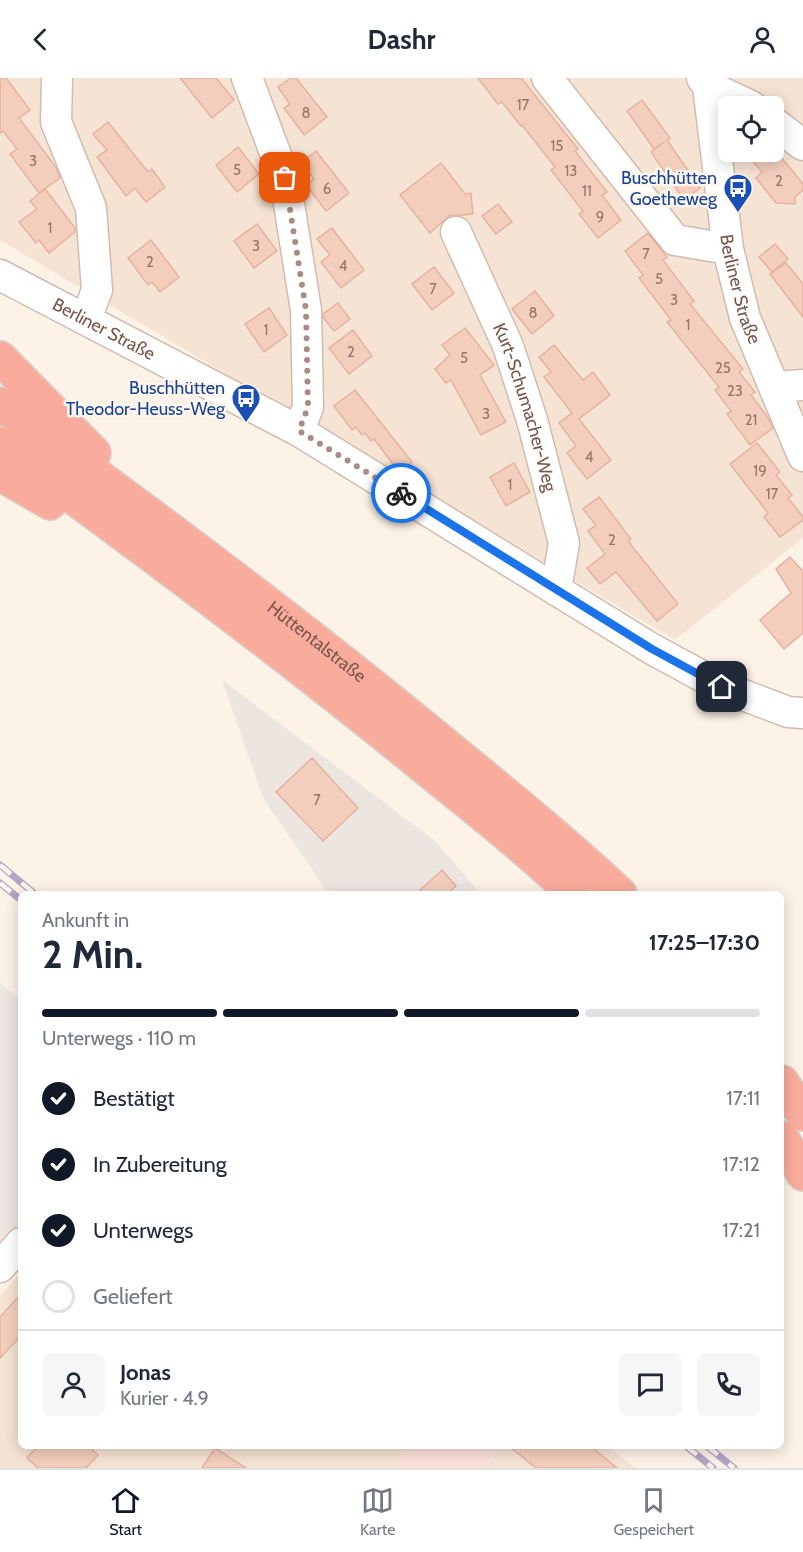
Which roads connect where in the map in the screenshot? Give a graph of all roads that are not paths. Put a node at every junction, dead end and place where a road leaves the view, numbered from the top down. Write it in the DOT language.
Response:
graph roads {
  1 [pos="57,78"];
  2 [pos="247,78"];
  3 [pos="547,78"];
  4 [pos="706,81"];
  5 [pos="733,96"];
  6 [pos="784,131"];
  7 [pos="803,145"];
  8 [pos="456,232"];
  9 [pos="728,249"];
  10 [pos="0,275"];
  11 [pos="86,319"];
  12 [pos="0,358"];
  13 [pos="789,386"];
  14 [pos="0,404"];
  15 [pos="299,431"];
  16 [pos="0,444"];
  17 [pos="803,456"];
  18 [pos="0,474"];
  19 [pos="150,533"];
  20 [pos="556,590"];
  21 [pos="803,713"];
  22 [pos="571,891"];
  23 [pos="617,891"];
  24 [pos="784,1085"];
  25 [pos="803,1114"];
  26 [pos="784,1141"];
  27 [pos="803,1174"];
  28 [pos="18,1246"];
  29 [pos="0,1267"];
  1 -- 11 [label="street"];
  2 -- 15 [label="street"];
  3 -- 9 [label="street"];
  4 -- 5 [label="street"];
  4 -- 9 [label="street, Berliner Straße"];
  6 -- 7 [label="street"];
  8 -- 20 [label="street, Kurt-Schumacher-Weg"];
  9 -- 13 [label="street, Berliner Straße"];
  10 -- 11 [label="street, Berliner Straße"];
  11 -- 15 [label="street, Berliner Straße"];
  12 -- 19 [label="highway"];
  13 -- 17 [label="street, Berliner Straße"];
  14 -- 19 [label="highway, Hüttentalstraße"];
  15 -- 20 [label="street, Berliner Straße"];
  16 -- 19 [label="highway, Hüttentalstraße"];
  18 -- 19 [label="highway"];
  19 -- 22 [label="highway, Hüttentalstraße"];
  19 -- 23 [label="highway, Hüttentalstraße"];
  20 -- 21 [label="street, Berliner Straße"];
  24 -- 25 [label="highway"];
  26 -- 27 [label="highway"];
  28 -- 29 [label="street"];
}
